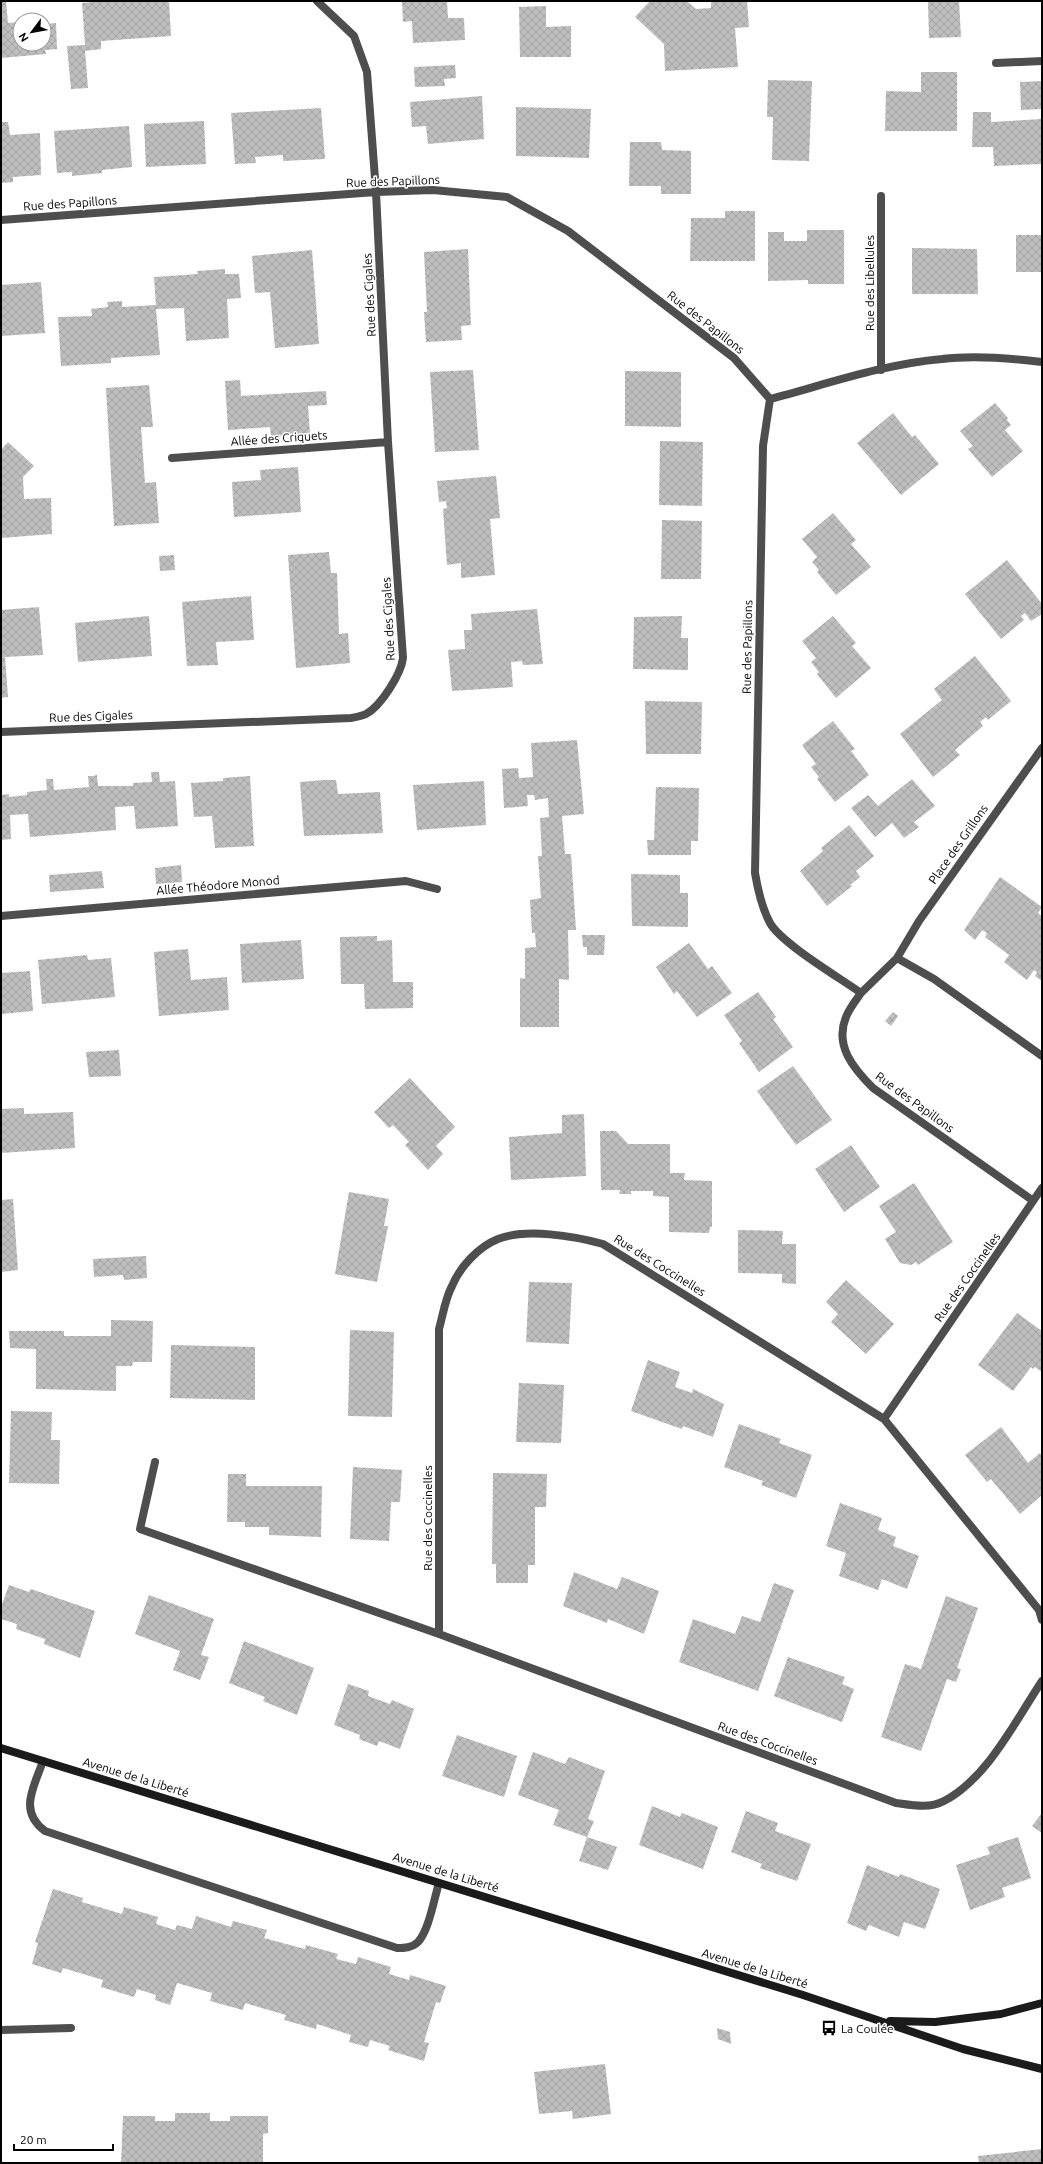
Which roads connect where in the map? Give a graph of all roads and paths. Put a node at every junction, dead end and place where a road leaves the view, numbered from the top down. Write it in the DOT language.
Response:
graph roads {
  1 [pos="317,1"];
  2 [pos="1042,61"];
  3 [pos="996,63"];
  4 [pos="376,192"];
  5 [pos="881,196"];
  6 [pos="1,220"];
  7 [pos="1042,362"];
  8 [pos="881,370"];
  9 [pos="770,399"];
  10 [pos="388,442"];
  11 [pos="172,458"];
  12 [pos="1,732"];
  13 [pos="1042,748"];
  14 [pos="437,889"];
  15 [pos="1,916"];
  16 [pos="898,958"];
  17 [pos="861,993"];
  18 [pos="1042,1056"];
  19 [pos="1042,1188"];
  20 [pos="1032,1200"];
  21 [pos="884,1419"];
  22 [pos="154,1462"];
  23 [pos="1042,1620"];
  24 [pos="438,1634"];
  25 [pos="1042,1681"];
  26 [pos="1,1748"];
  27 [pos="43,1761"];
  28 [pos="439,1883"];
  29 [pos="1042,2003"];
  30 [pos="883,2021"];
  31 [pos="71,2028"];
  32 [pos="1,2030"];
  33 [pos="1042,2069"];
  1 -- 4 [label="street, Rue des Cigales"];
  2 -- 3 [label="street"];
  4 -- 6 [label="street, Rue des Papillons"];
  4 -- 9 [label="street, Rue des Papillons"];
  4 -- 10 [label="street, Rue des Cigales"];
  5 -- 8 [label="street, Rue des Libellules"];
  7 -- 8 [label="street"];
  8 -- 9 [label="street"];
  9 -- 17 [label="street, Rue des Papillons"];
  10 -- 11 [label="street, Allée des Criquets"];
  10 -- 12 [label="street, Rue des Cigales"];
  13 -- 16 [label="street, Place des Grillons"];
  14 -- 15 [label="street, Allée Théodore Monod"];
  16 -- 17 [label="street, Rue des Papillons"];
  16 -- 18 [label="street"];
  17 -- 20 [label="street, Rue des Papillons"];
  19 -- 20 [label="street, Rue des Coccinelles"];
  20 -- 21 [label="street, Rue des Coccinelles"];
  21 -- 23 [label="street, Rue des Coccinelles"];
  21 -- 24 [label="street, Rue des Coccinelles"];
  22 -- 24 [label="street, Rue des Coccinelles"];
  24 -- 25 [label="street, Rue des Coccinelles"];
  26 -- 27 [label="street, Avenue de la Liberté"];
  27 -- 28 [label="street, Avenue de la Liberté"];
  27 -- 28 [label="street"];
  28 -- 30 [label="street, Avenue de la Liberté"];
  29 -- 30 [label="street, Avenue de la Liberté"];
  30 -- 33 [label="street, Avenue de la Liberté"];
  31 -- 32 [label="street"];
}
